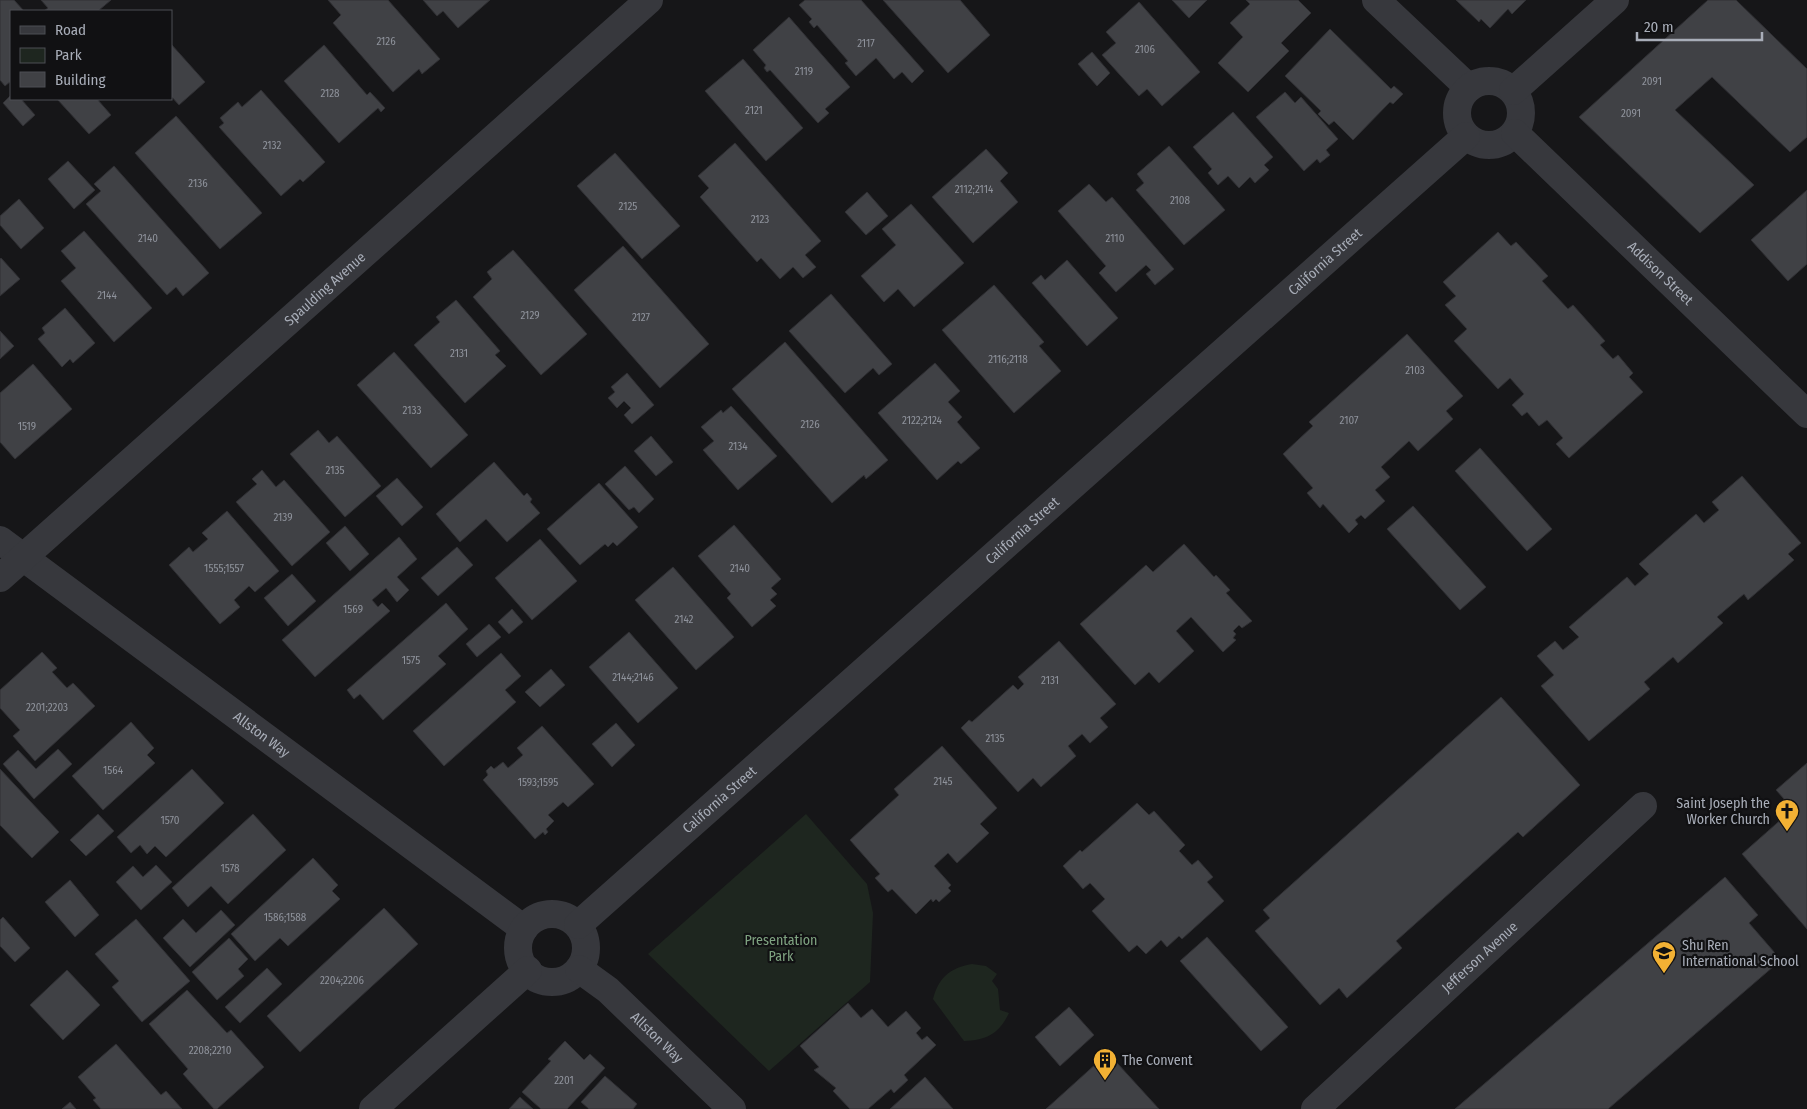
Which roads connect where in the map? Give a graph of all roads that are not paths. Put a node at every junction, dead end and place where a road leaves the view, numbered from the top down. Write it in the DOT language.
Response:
graph roads {
  1 [pos="649,0"];
  2 [pos="1376,0"];
  3 [pos="1615,0"];
  4 [pos="1469,88"];
  5 [pos="1513,91"];
  6 [pos="1515,133"];
  7 [pos="1466,136"];
  8 [pos="1807,414"];
  9 [pos="0,540"];
  10 [pos="23,558"];
  11 [pos="0,578"];
  12 [pos="1643,806"];
  13 [pos="578,925"];
  14 [pos="524,930"];
  15 [pos="579,969"];
  16 [pos="528,970"];
  17 [pos="373,1109"];
  18 [pos="732,1109"];
  19 [pos="1315,1109"];
  1 -- 10 [label="street, Spaulding Avenue"];
  2 -- 4 [label="street"];
  3 -- 5 [label="street"];
  4 -- 5 [label="street"];
  4 -- 7 [label="street"];
  5 -- 6 [label="street"];
  6 -- 7 [label="street"];
  6 -- 8 [label="street, Addison Street"];
  7 -- 13 [label="street, California Street"];
  9 -- 10 [label="street, Allston Way"];
  10 -- 11 [label="street, Spaulding Avenue"];
  10 -- 14 [label="street, Allston Way"];
  12 -- 19 [label="street, Jefferson Avenue"];
  13 -- 14 [label="street"];
  13 -- 15 [label="street"];
  14 -- 16 [label="street"];
  15 -- 16 [label="street"];
  15 -- 18 [label="street, Allston Way"];
  16 -- 17 [label="street"];
}
